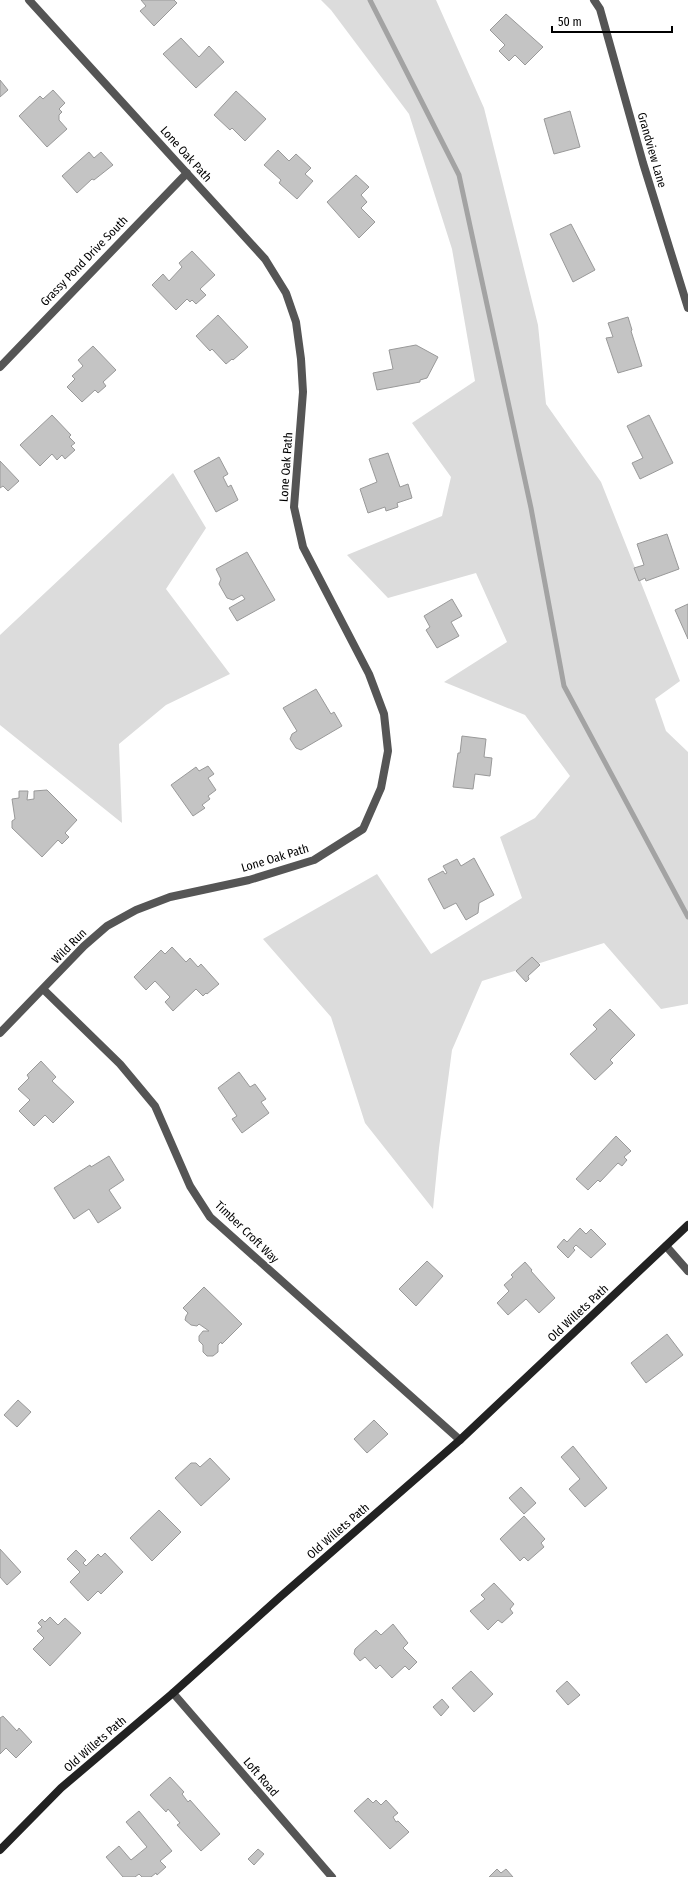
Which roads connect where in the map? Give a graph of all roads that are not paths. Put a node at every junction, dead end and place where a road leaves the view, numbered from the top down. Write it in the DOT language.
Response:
graph roads {
  1 [pos="29,0"];
  2 [pos="594,0"];
  3 [pos="187,173"];
  4 [pos="688,308"];
  5 [pos="0,367"];
  6 [pos="170,898"];
  7 [pos="43,989"];
  8 [pos="0,1033"];
  9 [pos="688,1225"];
  10 [pos="666,1246"];
  11 [pos="688,1271"];
  12 [pos="460,1440"];
  13 [pos="173,1694"];
  14 [pos="0,1849"];
  15 [pos="332,1877"];
  1 -- 3 [label="street, Lone Oak Path"];
  2 -- 4 [label="street, Grandview Lane"];
  3 -- 5 [label="street, Grassy Pond Drive South"];
  3 -- 6 [label="street, Lone Oak Path"];
  6 -- 7 [label="street, Wild Run"];
  7 -- 8 [label="street, Wild Run"];
  7 -- 12 [label="street, Timber Croft Way"];
  9 -- 10 [label="main road, Old Willets Path"];
  10 -- 11 [label="street"];
  10 -- 12 [label="main road, Old Willets Path"];
  12 -- 13 [label="main road, Old Willets Path"];
  13 -- 14 [label="main road, Old Willets Path"];
  13 -- 15 [label="street, Loft Road"];
}
